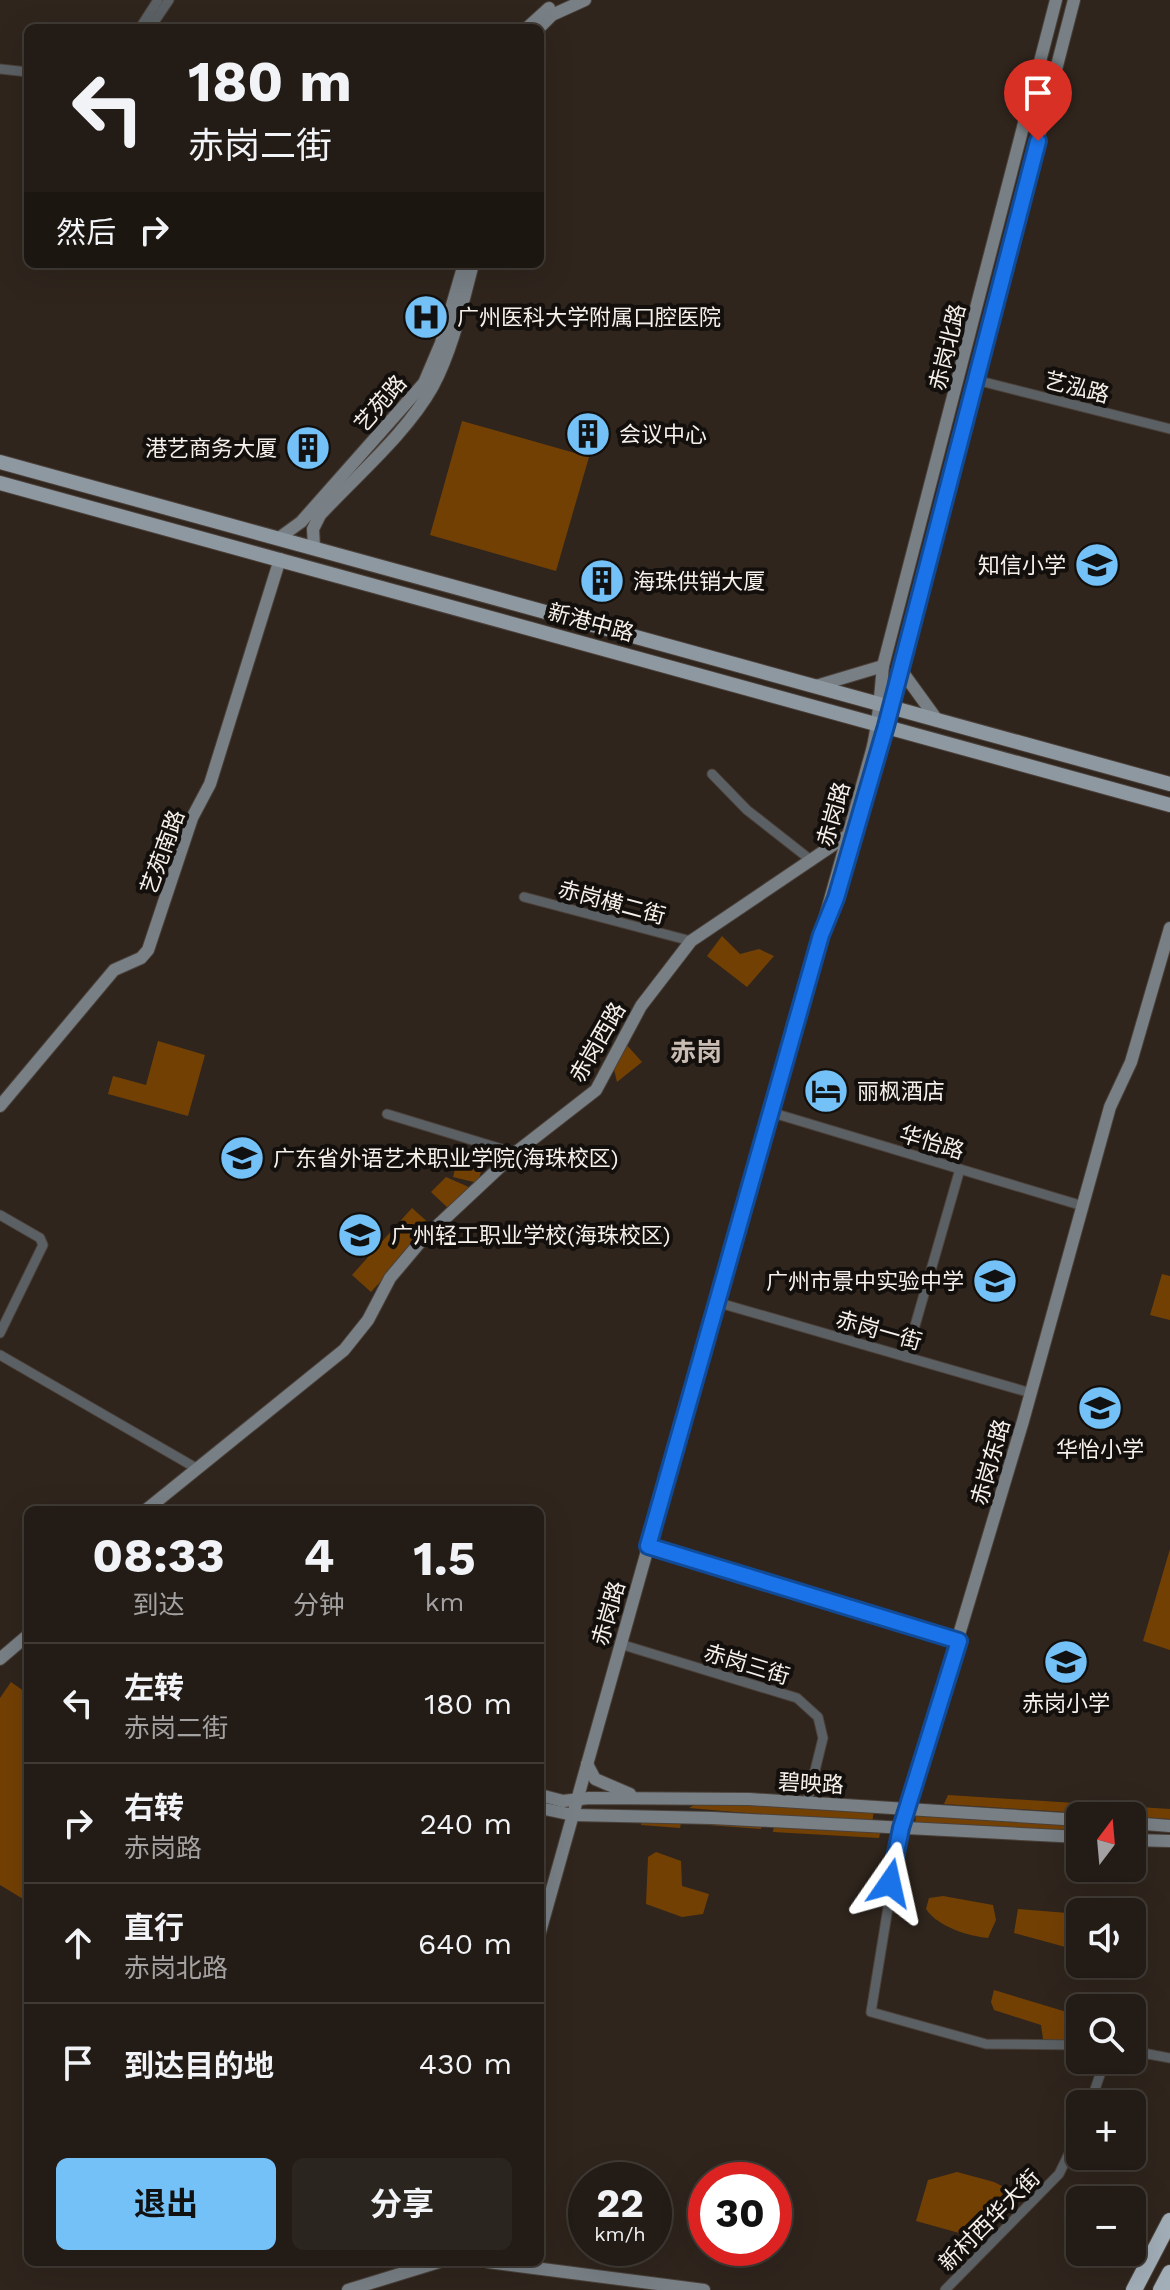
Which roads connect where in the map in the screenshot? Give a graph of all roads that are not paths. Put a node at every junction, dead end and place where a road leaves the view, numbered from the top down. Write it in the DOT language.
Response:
graph roads {
  1 [pos="158,0"];
  2 [pos="169,0"];
  3 [pos="566,0"];
  4 [pos="585,0"];
  5 [pos="1056,0"];
  6 [pos="1074,0"];
  7 [pos="143,24"];
  8 [pos="153,24"];
  9 [pos="531,24"];
  10 [pos="543,24"];
  11 [pos="0,69"];
  12 [pos="24,72"];
  13 [pos="463,268"];
  14 [pos="472,268"];
  15 [pos="976,380"];
  16 [pos="1170,429"];
  17 [pos="0,462"];
  18 [pos="0,483"];
  19 [pos="279,538"];
  20 [pos="314,547"];
  21 [pos="280,559"];
  22 [pos="883,666"];
  23 [pos="901,670"];
  24 [pos="816,686"];
  25 [pos="884,706"];
  26 [pos="938,721"];
  27 [pos="882,725"];
  28 [pos="712,774"];
  29 [pos="1170,784"];
  30 [pos="1170,805"];
  31 [pos="848,835"];
  32 [pos="812,861"];
  33 [pos="524,897"];
  34 [pos="1170,928"];
  35 [pos="821,935"];
  36 [pos="691,941"];
  37 [pos="0,1106"];
  38 [pos="770,1112"];
  39 [pos="387,1114"];
  40 [pos="515,1153"];
  41 [pos="960,1169"];
  42 [pos="1083,1206"];
  43 [pos="0,1215"];
  44 [pos="716,1302"];
  45 [pos="0,1333"];
  46 [pos="0,1355"];
  47 [pos="906,1357"];
  48 [pos="1031,1393"];
  49 [pos="196,1468"];
  50 [pos="151,1506"];
  51 [pos="648,1546"];
  52 [pos="24,1638"];
  53 [pos="959,1641"];
  54 [pos="620,1644"];
  55 [pos="0,1659"];
  56 [pos="587,1764"];
  57 [pos="544,1796"];
  58 [pos="577,1799"];
  59 [pos="649,1799"];
  60 [pos="807,1803"];
  61 [pos="544,1809"];
  62 [pos="907,1809"];
  63 [pos="573,1815"];
  64 [pos="1066,1819"];
  65 [pos="1146,1824"];
  66 [pos="1170,1826"];
  67 [pos="901,1828"];
  68 [pos="1066,1836"];
  69 [pos="1146,1840"];
  70 [pos="1170,1841"];
  71 [pos="544,1918"];
  72 [pos="1066,2045"];
  73 [pos="1146,2054"];
  74 [pos="1170,2058"];
  75 [pos="1066,2160"];
  76 [pos="1170,2221"];
  77 [pos="426,2266"];
  78 [pos="515,2266"];
  79 [pos="1170,2273"];
  80 [pos="666,2288"];
  81 [pos="348,2290"];
  82 [pos="704,2290"];
  83 [pos="945,2290"];
  84 [pos="1134,2290"];
  85 [pos="1161,2290"];
  1 -- 7 [label="street"];
  2 -- 8 [label="street"];
  3 -- 9 [label="main road"];
  4 -- 10 [label="main road"];
  5 -- 22 [label="main road, 赤岗北路"];
  6 -- 15 [label="main road, 赤岗北路"];
  11 -- 12 [label="street"];
  13 -- 19 [label="main road, 艺苑路"];
  14 -- 20 [label="main road, 艺苑路"];
  15 -- 16 [label="street, 艺泓路"];
  15 -- 23 [label="main road, 赤岗北路"];
  17 -- 19 [label="main road, 新港中路"];
  18 -- 21 [label="main road, 新港中路"];
  19 -- 20 [label="main road, 新港中路"];
  20 -- 24 [label="main road, 新港中路"];
  21 -- 27 [label="main road, 新港中路"];
  21 -- 37 [label="main road, 艺苑南路"];
  22 -- 24 [label="main road"];
  22 -- 25 [label="main road, 赤岗北路"];
  23 -- 25 [label="main road, 赤岗北路"];
  23 -- 26 [label="main road"];
  24 -- 25 [label="main road, 新港中路"];
  25 -- 26 [label="main road, 新港中路"];
  25 -- 27 [label="main road, 赤岗路"];
  26 -- 29 [label="main road, 新港中路"];
  27 -- 30 [label="main road, 新港中路"];
  27 -- 31 [label="main road, 赤岗路"];
  27 -- 35 [label="main road, 赤岗路"];
  28 -- 32 [label="street"];
  31 -- 32 [label="main road, 赤岗西路"];
  31 -- 35 [label="main road, 赤岗路"];
  32 -- 36 [label="main road, 赤岗西路"];
  33 -- 36 [label="street, 赤岗横二街"];
  34 -- 42 [label="main road, 赤岗东路"];
  35 -- 38 [label="main road, 赤岗路"];
  36 -- 40 [label="main road, 赤岗西路"];
  38 -- 41 [label="street, 华怡路"];
  38 -- 44 [label="main road, 赤岗路"];
  39 -- 40 [label="street"];
  40 -- 49 [label="main road, 赤岗西路"];
  41 -- 42 [label="street, 华怡路"];
  41 -- 47 [label="street"];
  42 -- 48 [label="main road, 赤岗东路"];
  43 -- 45 [label="street"];
  44 -- 47 [label="street, 赤岗一街"];
  44 -- 51 [label="main road, 赤岗路"];
  46 -- 49 [label="street"];
  47 -- 48 [label="street, 赤岗一街"];
  48 -- 53 [label="main road, 赤岗东路"];
  49 -- 50 [label="main road, 赤岗西路"];
  51 -- 53 [label="street"];
  51 -- 54 [label="main road, 赤岗路"];
  52 -- 55 [label="main road"];
  53 -- 62 [label="main road, 赤岗东路"];
  54 -- 56 [label="main road, 赤岗路"];
  54 -- 60 [label="street, 赤岗三街"];
  56 -- 58 [label="main road, 赤岗路"];
  56 -- 59 [label="main road"];
  57 -- 58 [label="main road, 碧映路"];
  58 -- 59 [label="main road, 碧映路"];
  58 -- 63 [label="main road, 赤岗路"];
  59 -- 60 [label="main road, 碧映路"];
  60 -- 62 [label="main road, 碧映路"];
  61 -- 63 [label="main road, 碧映路"];
  62 -- 64 [label="main road, 碧映路"];
  62 -- 67 [label="main road, 赤岗东路"];
  63 -- 67 [label="main road, 碧映路"];
  63 -- 71 [label="main road, 赤岗路"];
  65 -- 66 [label="main road"];
  67 -- 68 [label="main road, 碧映路"];
  67 -- 72 [label="street, 赤岗东路"];
  69 -- 70 [label="main road"];
  73 -- 74 [label="street"];
  75 -- 83 [label="street, 新村西华大街"];
  76 -- 84 [label="highway"];
  77 -- 81 [label="main road"];
  78 -- 80 [label="main road"];
  79 -- 85 [label="highway"];
  80 -- 82 [label="main road"];
}
